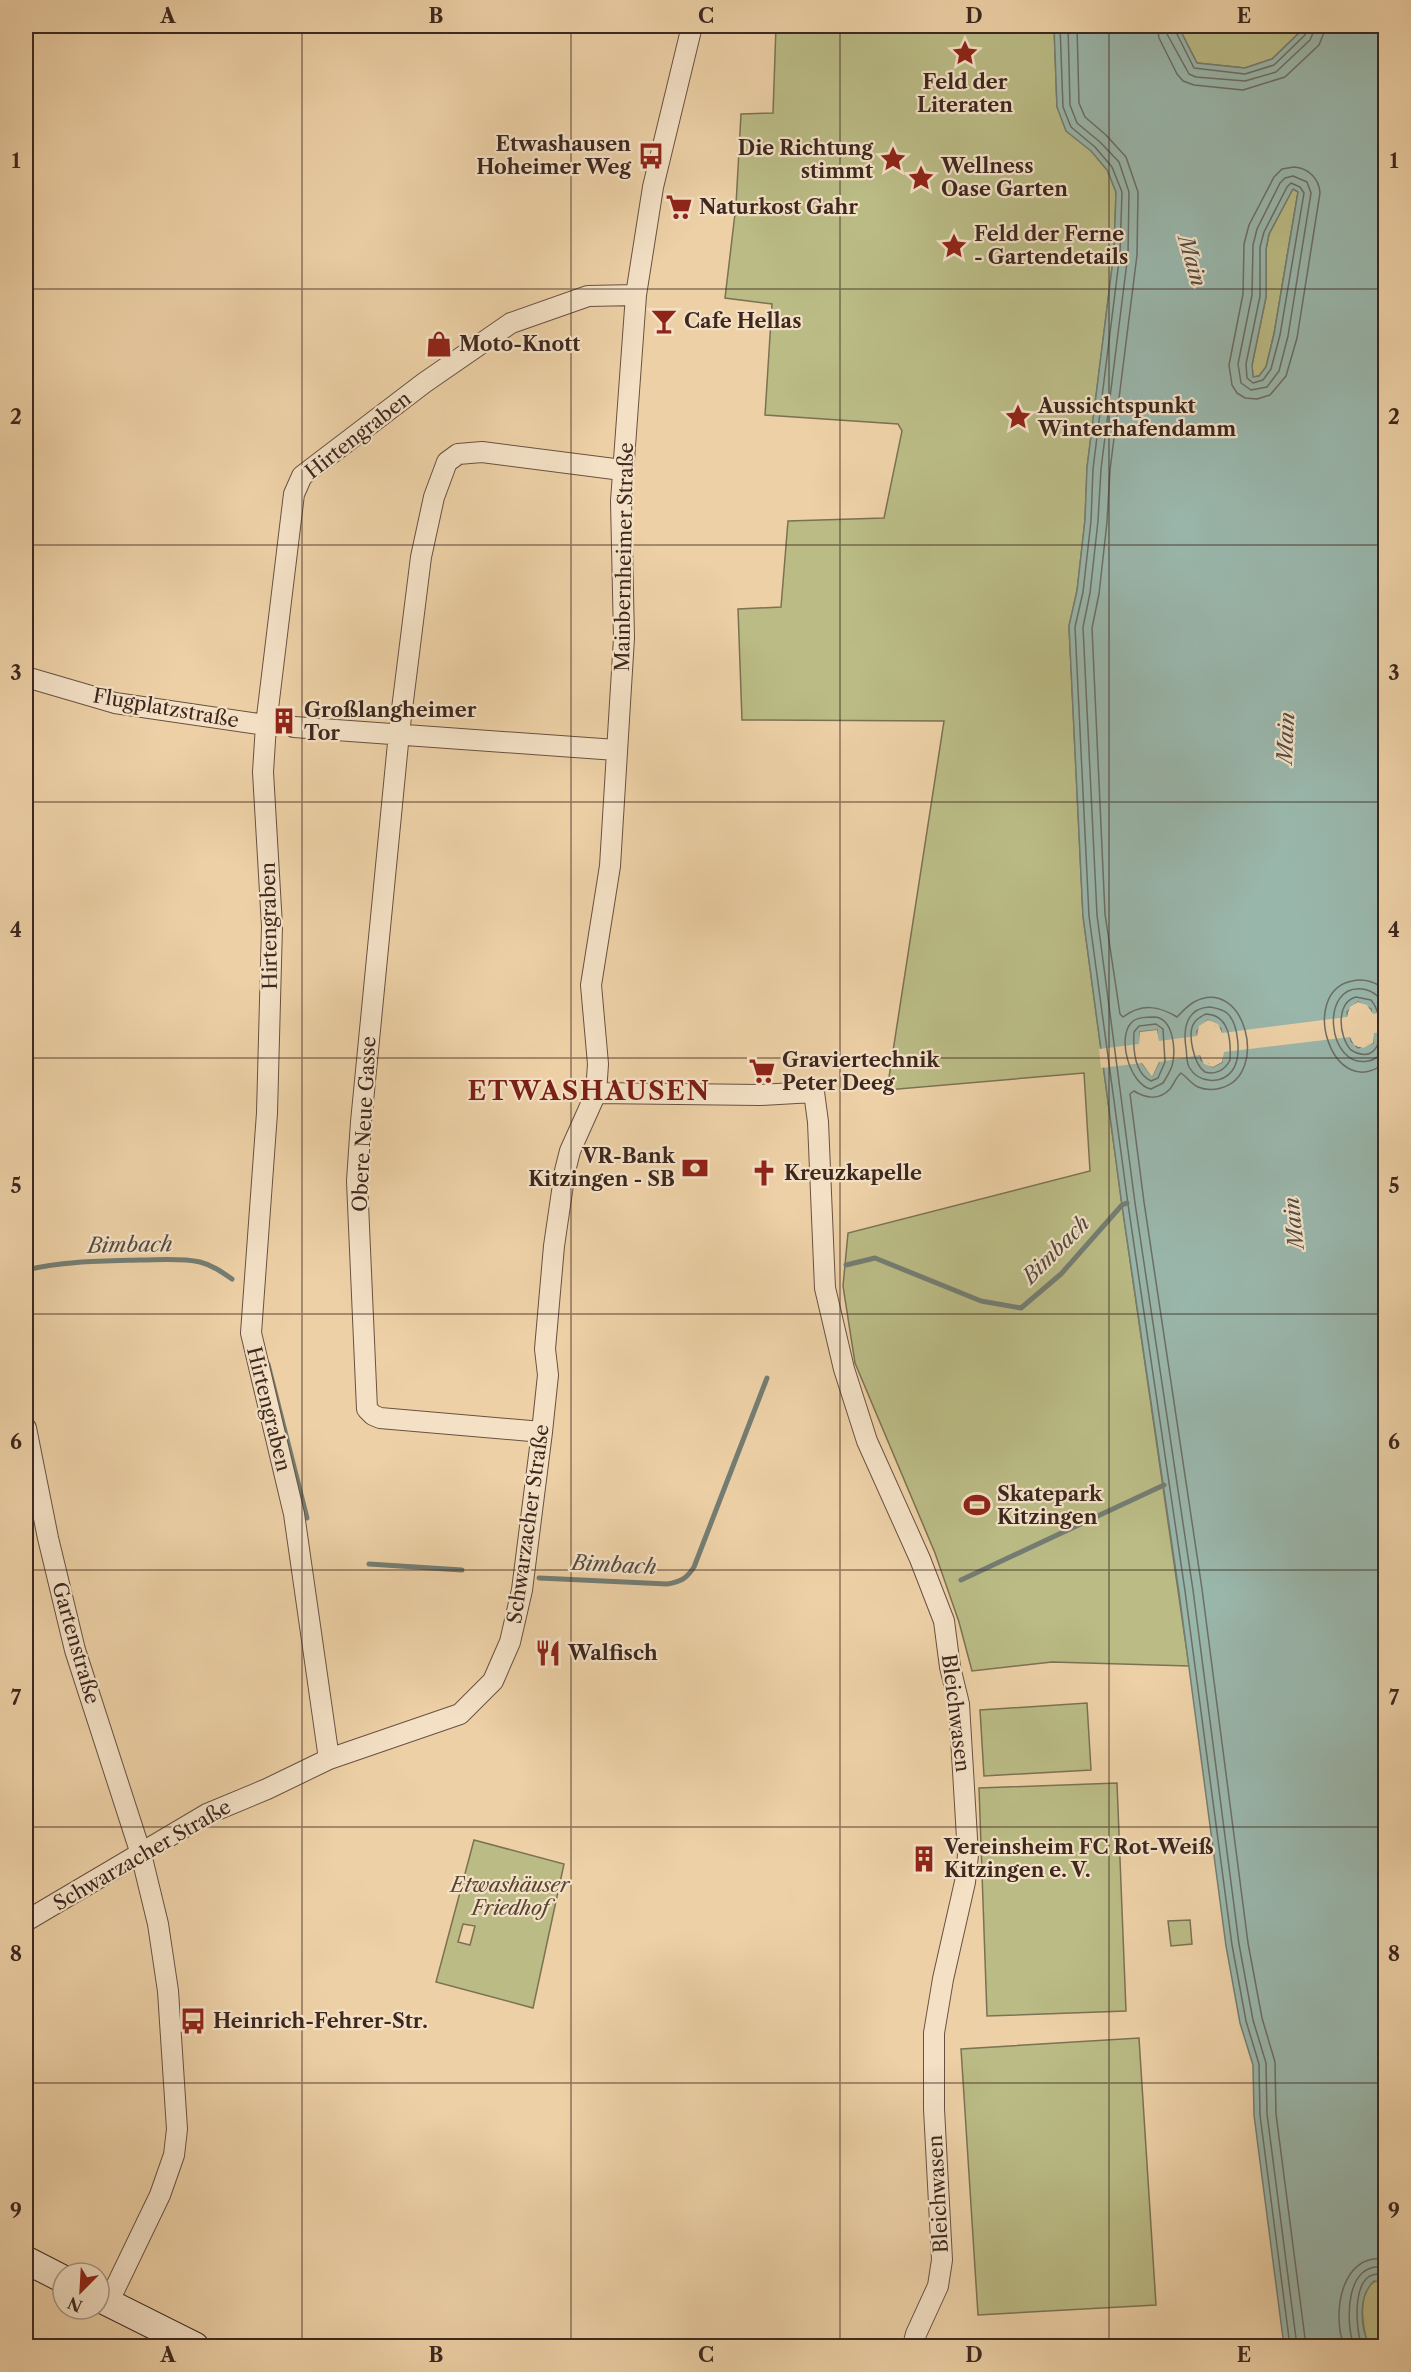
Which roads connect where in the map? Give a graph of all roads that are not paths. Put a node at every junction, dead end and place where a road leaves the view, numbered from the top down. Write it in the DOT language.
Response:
graph roads {
  1 [pos="692,26"];
  2 [pos="636,295"];
  3 [pos="622,470"];
  4 [pos="26,677"];
  5 [pos="270,726"];
  6 [pos="294,727"];
  7 [pos="399,733"];
  8 [pos="616,750"];
  9 [pos="597,1092"];
  10 [pos="26,1428"];
  11 [pos="542,1432"];
  12 [pos="330,1759"];
  13 [pos="141,1854"];
  14 [pos="26,1921"];
  15 [pos="26,2260"];
  16 [pos="51,2273"];
  17 [pos="111,2287"];
  18 [pos="111,2304"];
  19 [pos="195,2346"];
  20 [pos="913,2346"];
  1 -- 2 [label="street, Mainbernheimer Straße"];
  2 -- 3 [label="street, Mainbernheimer Straße"];
  2 -- 5 [label="street, Hirtengraben"];
  3 -- 7 [label="street, Obere Neue Gasse"];
  3 -- 8 [label="street, Mainbernheimer Straße"];
  4 -- 5 [label="street, Flugplatzstraße"];
  5 -- 12 [label="street, Hirtengraben"];
  6 -- 7 [label="street"];
  7 -- 8 [label="street"];
  7 -- 11 [label="street, Obere Neue Gasse"];
  8 -- 9 [label="street, Mainbernheimer Straße"];
  9 -- 11 [label="street, Schwarzacher Straße"];
  9 -- 20 [label="street, Bleichwasen"];
  10 -- 13 [label="street, Gartenstraße"];
  11 -- 12 [label="street, Schwarzacher Straße"];
  12 -- 13 [label="street, Schwarzacher Straße"];
  13 -- 14 [label="street, Schwarzacher Straße"];
  13 -- 17 [label="street, Gartenstraße"];
  15 -- 16 [label="main road"];
  18 -- 19 [label="main road"];
}
